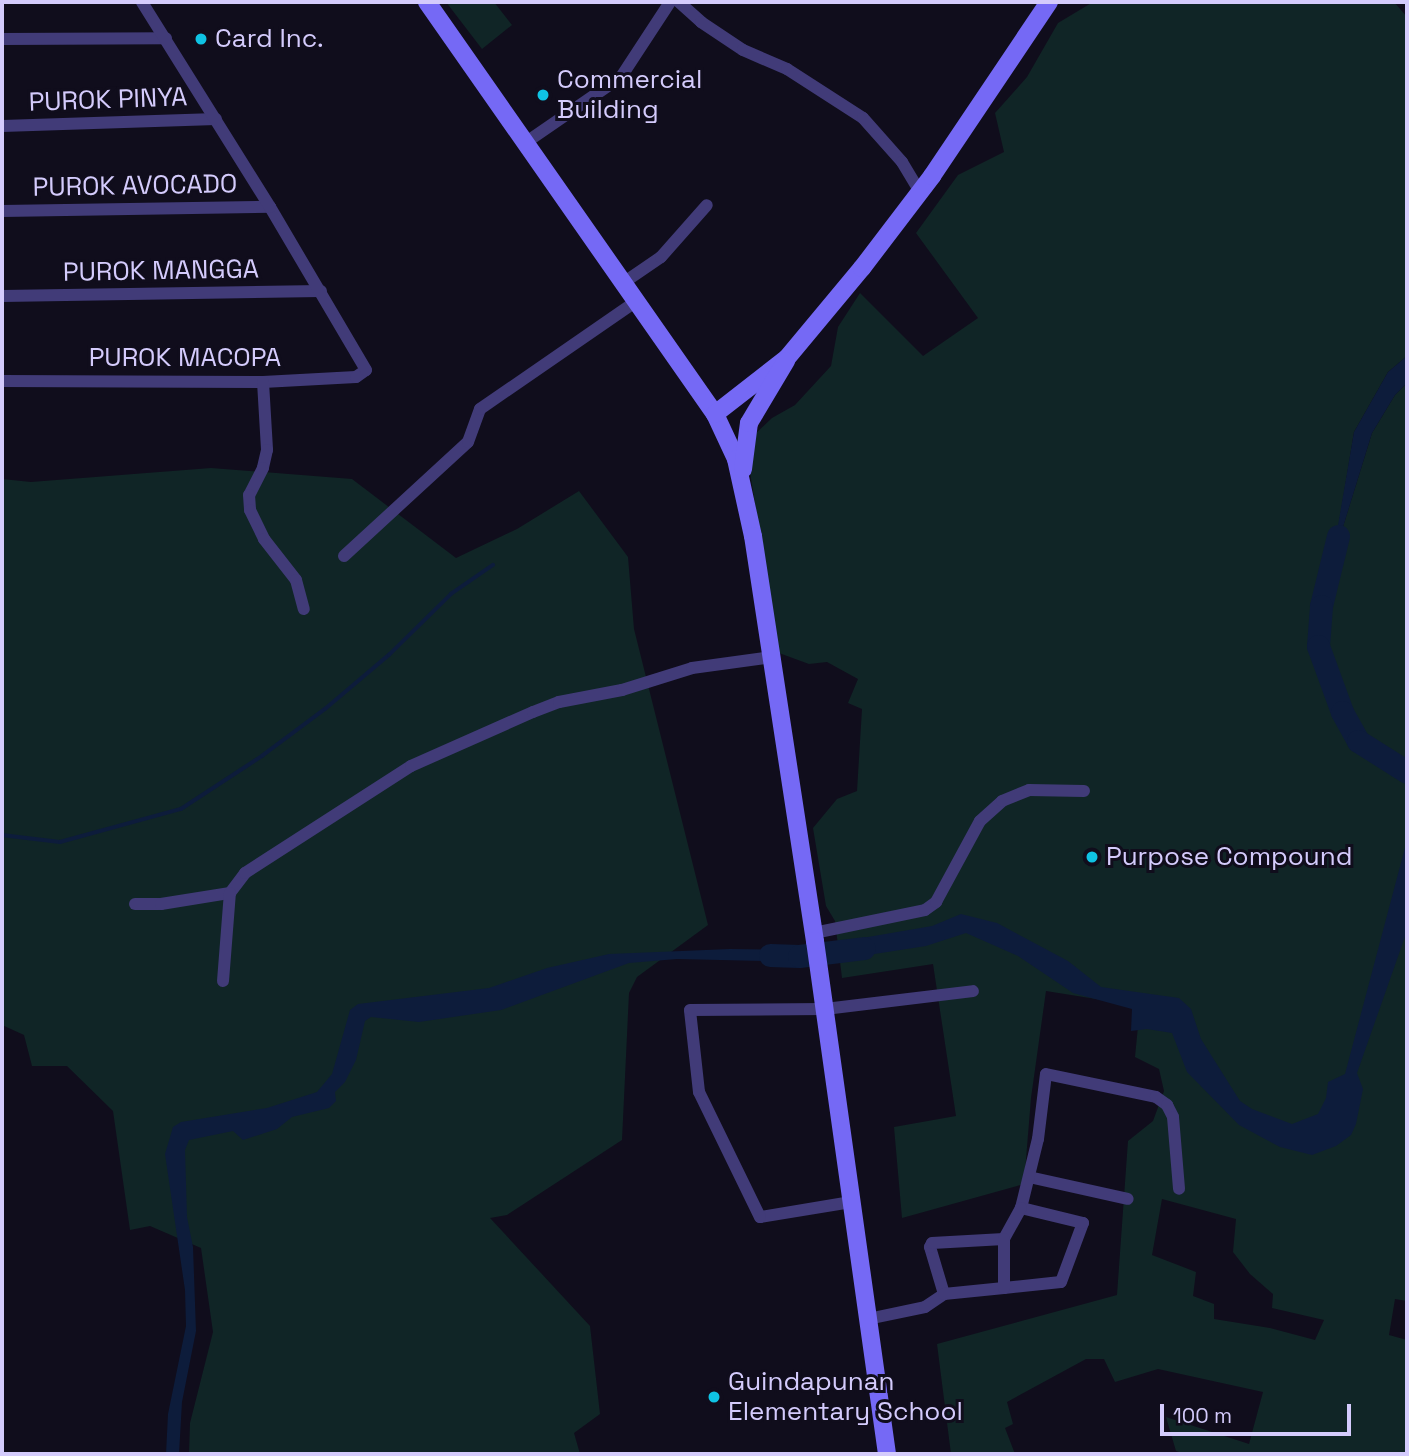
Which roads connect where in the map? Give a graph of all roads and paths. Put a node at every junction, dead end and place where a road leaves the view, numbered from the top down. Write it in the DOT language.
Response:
graph roads {
  1 [pos="142,2"];
  2 [pos="670,2"];
  3 [pos="679,2"];
  4 [pos="1049,2"];
  5 [pos="430,3"];
  6 [pos="166,38"];
  7 [pos="2,39"];
  8 [pos="216,119"];
  9 [pos="2,126"];
  10 [pos="525,143"];
  11 [pos="920,192"];
  12 [pos="707,205"];
  13 [pos="270,207"];
  14 [pos="2,211"];
  15 [pos="623,283"];
  16 [pos="321,292"];
  17 [pos="2,296"];
  18 [pos="635,302"];
  19 [pos="787,358"];
  20 [pos="2,381"];
  21 [pos="263,382"];
  22 [pos="715,414"];
  23 [pos="749,423"];
  24 [pos="727,437"];
  25 [pos="743,485"];
  26 [pos="344,556"];
  27 [pos="304,609"];
  28 [pos="772,657"];
  29 [pos="1084,792"];
  30 [pos="230,893"];
  31 [pos="135,904"];
  32 [pos="814,937"];
  33 [pos="223,981"];
  34 [pos="973,991"];
  35 [pos="825,1009"];
  36 [pos="1028,1177"];
  37 [pos="1179,1189"];
  38 [pos="1128,1199"];
  39 [pos="850,1202"];
  40 [pos="1021,1208"];
  41 [pos="1004,1239"];
  42 [pos="1004,1288"];
  43 [pos="944,1294"];
  44 [pos="868,1319"];
  45 [pos="887,1454"];
  1 -- 6 [label="street"];
  2 -- 10 [label="street"];
  3 -- 11 [label="street"];
  4 -- 11 [label="main road"];
  5 -- 10 [label="main road"];
  6 -- 7 [label="street"];
  6 -- 8 [label="street"];
  8 -- 9 [label="street, PUROK PINYA"];
  8 -- 13 [label="street"];
  10 -- 15 [label="main road"];
  11 -- 19 [label="main road"];
  12 -- 15 [label="street"];
  13 -- 14 [label="street, PUROK AVOCADO"];
  13 -- 16 [label="street"];
  15 -- 18 [label="main road"];
  16 -- 17 [label="street, PUROK MANGGA"];
  16 -- 21 [label="street, PUROK MACOPA"];
  18 -- 22 [label="main road"];
  18 -- 26 [label="street"];
  19 -- 22 [label="main road"];
  19 -- 23 [label="main road"];
  20 -- 21 [label="street, PUROK MACOPA"];
  21 -- 27 [label="street"];
  22 -- 24 [label="main road"];
  23 -- 24 [label="main road"];
  23 -- 25 [label="main road"];
  24 -- 25 [label="main road"];
  25 -- 28 [label="main road"];
  28 -- 30 [label="street"];
  28 -- 32 [label="main road"];
  29 -- 32 [label="street"];
  30 -- 31 [label="street"];
  30 -- 33 [label="street"];
  32 -- 35 [label="main road"];
  34 -- 35 [label="street"];
  35 -- 39 [label="main road"];
  35 -- 39 [label="street"];
  36 -- 37 [label="street"];
  36 -- 38 [label="street"];
  36 -- 40 [label="street"];
  39 -- 44 [label="main road"];
  40 -- 41 [label="street"];
  40 -- 42 [label="street"];
  41 -- 42 [label="street"];
  41 -- 43 [label="street"];
  42 -- 43 [label="street"];
  43 -- 44 [label="street"];
  44 -- 45 [label="main road"];
}
